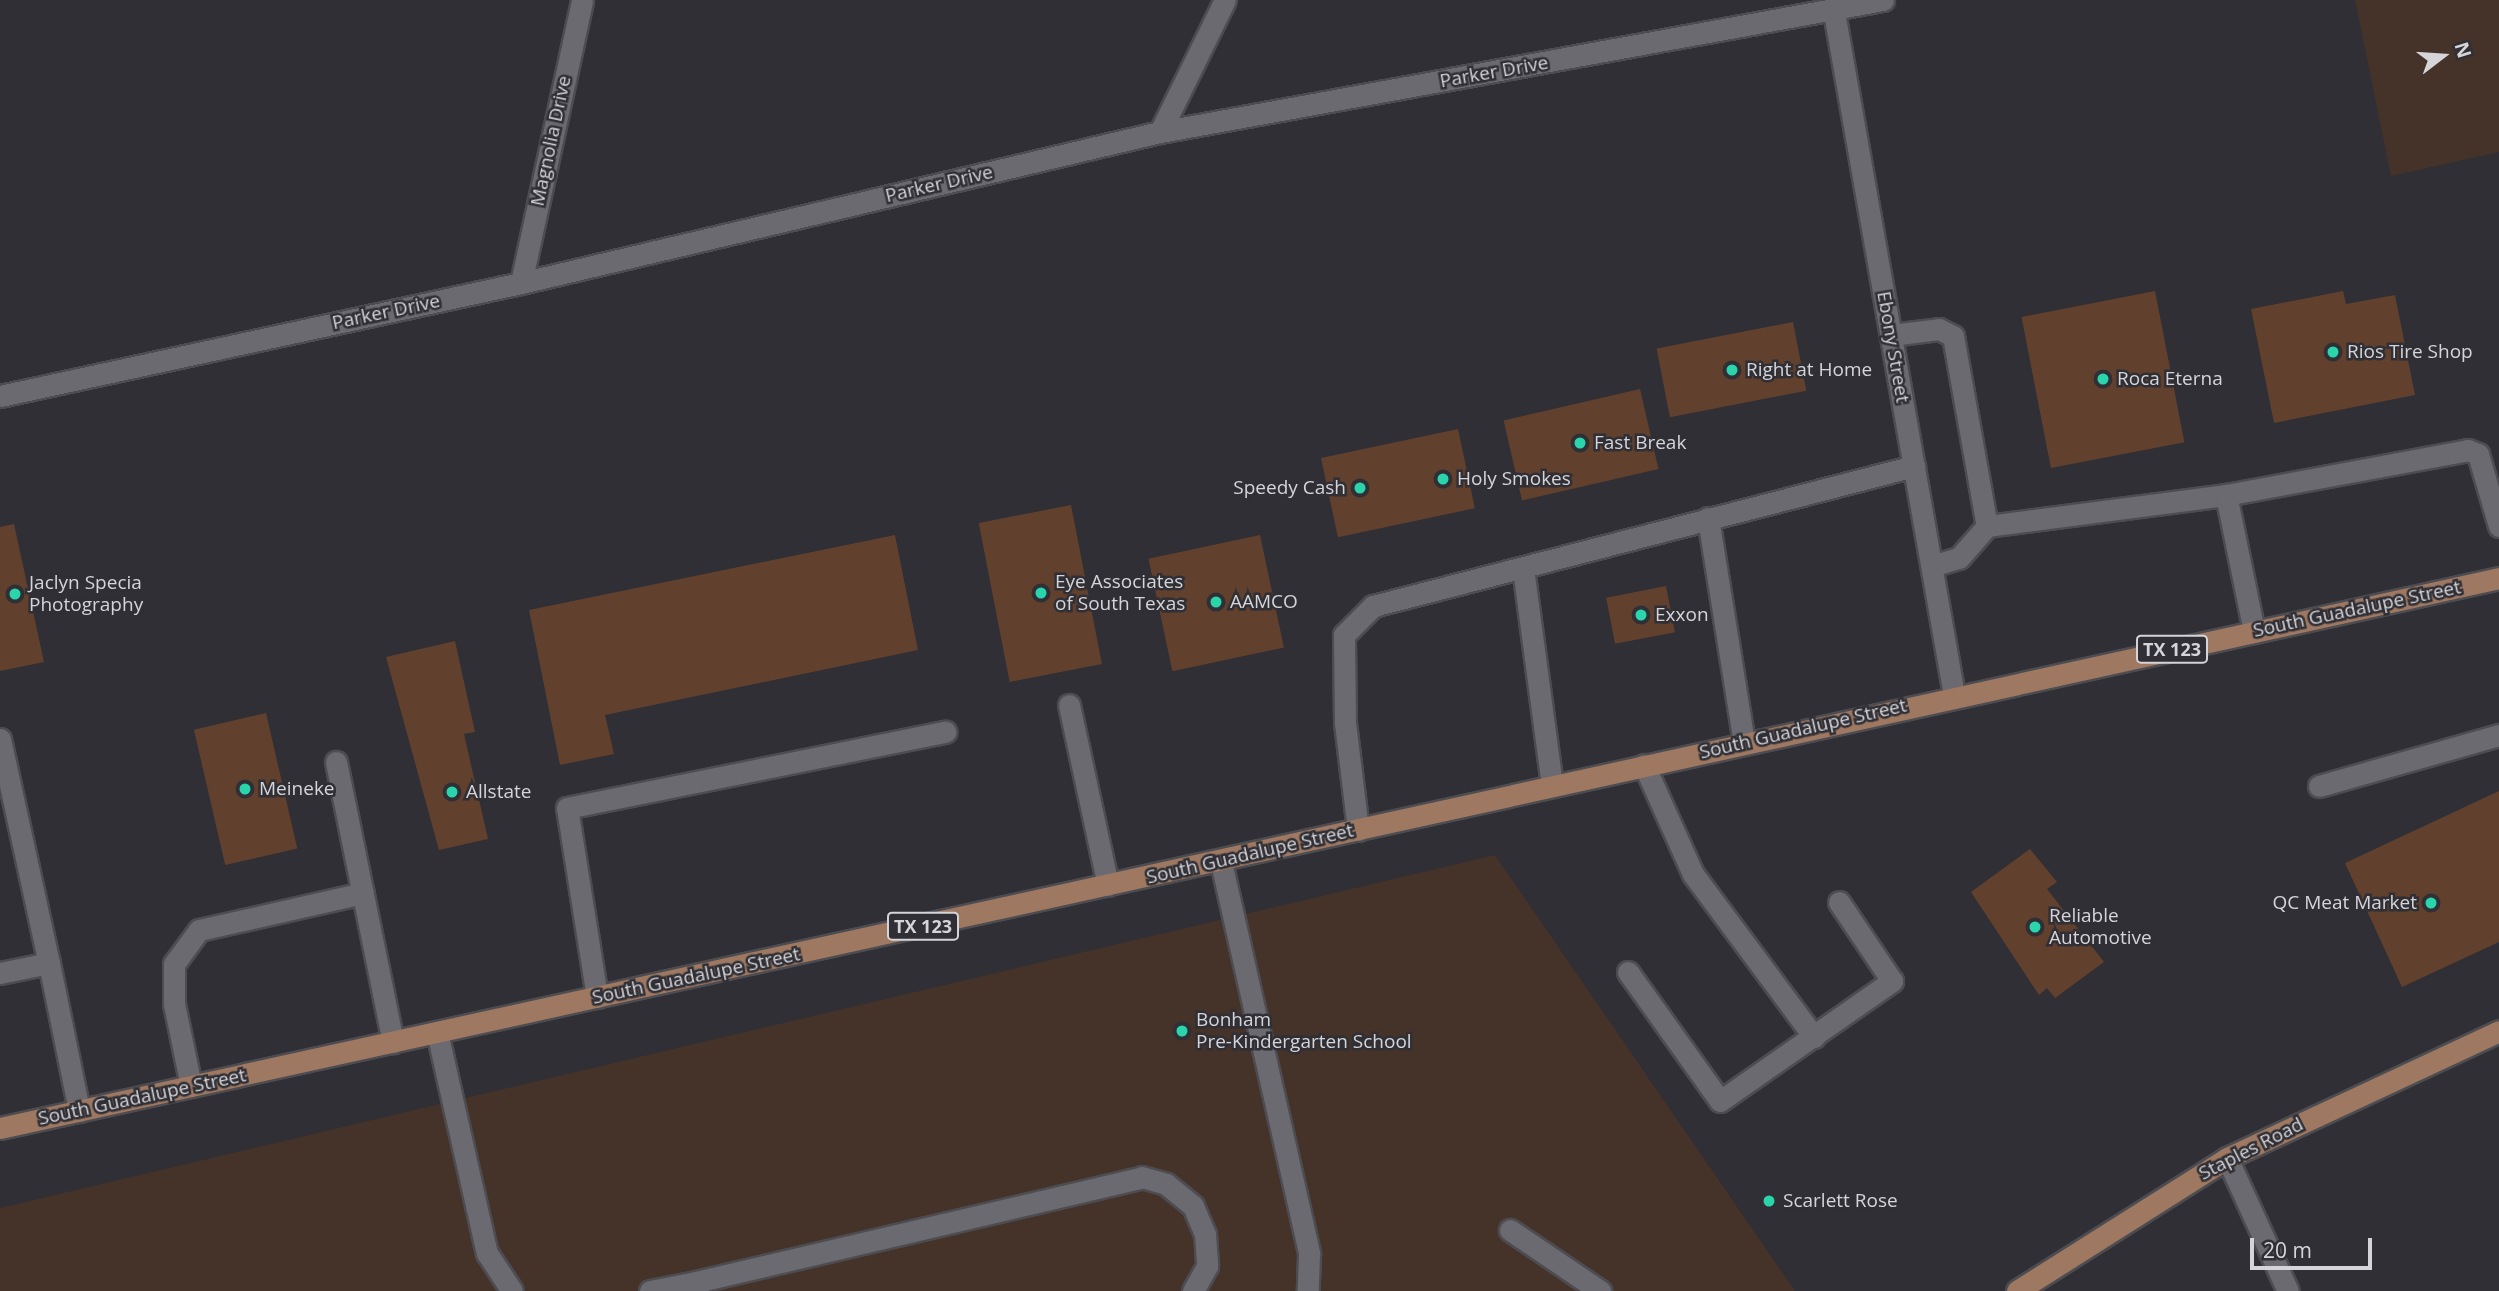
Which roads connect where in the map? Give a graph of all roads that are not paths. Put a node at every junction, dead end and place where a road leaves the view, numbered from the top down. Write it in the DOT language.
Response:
graph roads {
  1 [pos="582,0"];
  2 [pos="1225,0"];
  3 [pos="1883,0"];
  4 [pos="1837,6"];
  5 [pos="1160,132"];
  6 [pos="521,283"];
  7 [pos="1891,335"];
  8 [pos="0,396"];
  9 [pos="1914,466"];
  10 [pos="2226,495"];
  11 [pos="1708,519"];
  12 [pos="1987,526"];
  13 [pos="2499,526"];
  14 [pos="1932,566"];
  15 [pos="1522,568"];
  16 [pos="2499,578"];
  17 [pos="2254,632"];
  18 [pos="1954,695"];
  19 [pos="1069,705"];
  20 [pos="945,732"];
  21 [pos="2499,734"];
  22 [pos="0,739"];
  23 [pos="1744,742"];
  24 [pos="336,762"];
  25 [pos="1644,765"];
  26 [pos="1552,786"];
  27 [pos="2319,786"];
  28 [pos="1358,830"];
  29 [pos="1221,862"];
  30 [pos="1108,885"];
  31 [pos="363,893"];
  32 [pos="1839,902"];
  33 [pos="49,963"];
  34 [pos="1628,972"];
  35 [pos="0,973"];
  36 [pos="597,997"];
  37 [pos="2499,1031"];
  38 [pos="437,1032"];
  39 [pos="1814,1037"];
  40 [pos="393,1042"];
  41 [pos="191,1086"];
  42 [pos="79,1111"];
  43 [pos="0,1128"];
  44 [pos="2227,1158"];
  45 [pos="1510,1230"];
  46 [pos="697,1287"];
  47 [pos="512,1291"];
  48 [pos="650,1291"];
  49 [pos="1193,1291"];
  50 [pos="1308,1291"];
  51 [pos="1600,1291"];
  52 [pos="2017,1291"];
  53 [pos="2288,1291"];
  1 -- 6 [label="street, Magnolia Drive"];
  2 -- 5 [label="street"];
  3 -- 4 [label="street, Parker Drive"];
  4 -- 5 [label="street, Parker Drive"];
  4 -- 7 [label="street, Ebony Street"];
  5 -- 6 [label="street, Parker Drive"];
  6 -- 8 [label="street, Parker Drive"];
  7 -- 9 [label="street, Ebony Street"];
  7 -- 12 [label="street"];
  9 -- 11 [label="street"];
  9 -- 14 [label="street, Ebony Street"];
  10 -- 12 [label="street"];
  10 -- 13 [label="street"];
  10 -- 17 [label="street"];
  11 -- 15 [label="street"];
  11 -- 23 [label="street"];
  12 -- 14 [label="street"];
  14 -- 18 [label="street, Ebony Street"];
  15 -- 26 [label="street"];
  15 -- 28 [label="street"];
  16 -- 17 [label="main road, South Guadalupe Street / TX 123"];
  17 -- 18 [label="main road, South Guadalupe Street / TX 123"];
  18 -- 23 [label="main road, South Guadalupe Street / TX 123"];
  19 -- 30 [label="street"];
  20 -- 36 [label="street"];
  21 -- 27 [label="street"];
  22 -- 33 [label="street"];
  23 -- 25 [label="main road, South Guadalupe Street / TX 123"];
  24 -- 31 [label="street"];
  25 -- 26 [label="main road, South Guadalupe Street / TX 123"];
  25 -- 39 [label="street"];
  26 -- 28 [label="main road, South Guadalupe Street / TX 123"];
  28 -- 29 [label="main road, South Guadalupe Street / TX 123"];
  29 -- 30 [label="main road, South Guadalupe Street / TX 123"];
  29 -- 50 [label="street"];
  30 -- 36 [label="main road, South Guadalupe Street / TX 123"];
  31 -- 40 [label="street"];
  31 -- 41 [label="street"];
  32 -- 39 [label="street"];
  33 -- 35 [label="street"];
  33 -- 42 [label="street"];
  34 -- 39 [label="street"];
  36 -- 38 [label="main road, South Guadalupe Street / TX 123"];
  37 -- 44 [label="main road, Staples Road"];
  38 -- 40 [label="main road, South Guadalupe Street / TX 123"];
  38 -- 47 [label="street"];
  40 -- 41 [label="main road, South Guadalupe Street / TX 123"];
  41 -- 42 [label="main road, South Guadalupe Street / TX 123"];
  42 -- 43 [label="main road, South Guadalupe Street / TX 123"];
  44 -- 52 [label="main road, Staples Road"];
  44 -- 53 [label="street"];
  45 -- 51 [label="street"];
  46 -- 48 [label="street"];
  46 -- 49 [label="street"];
}
